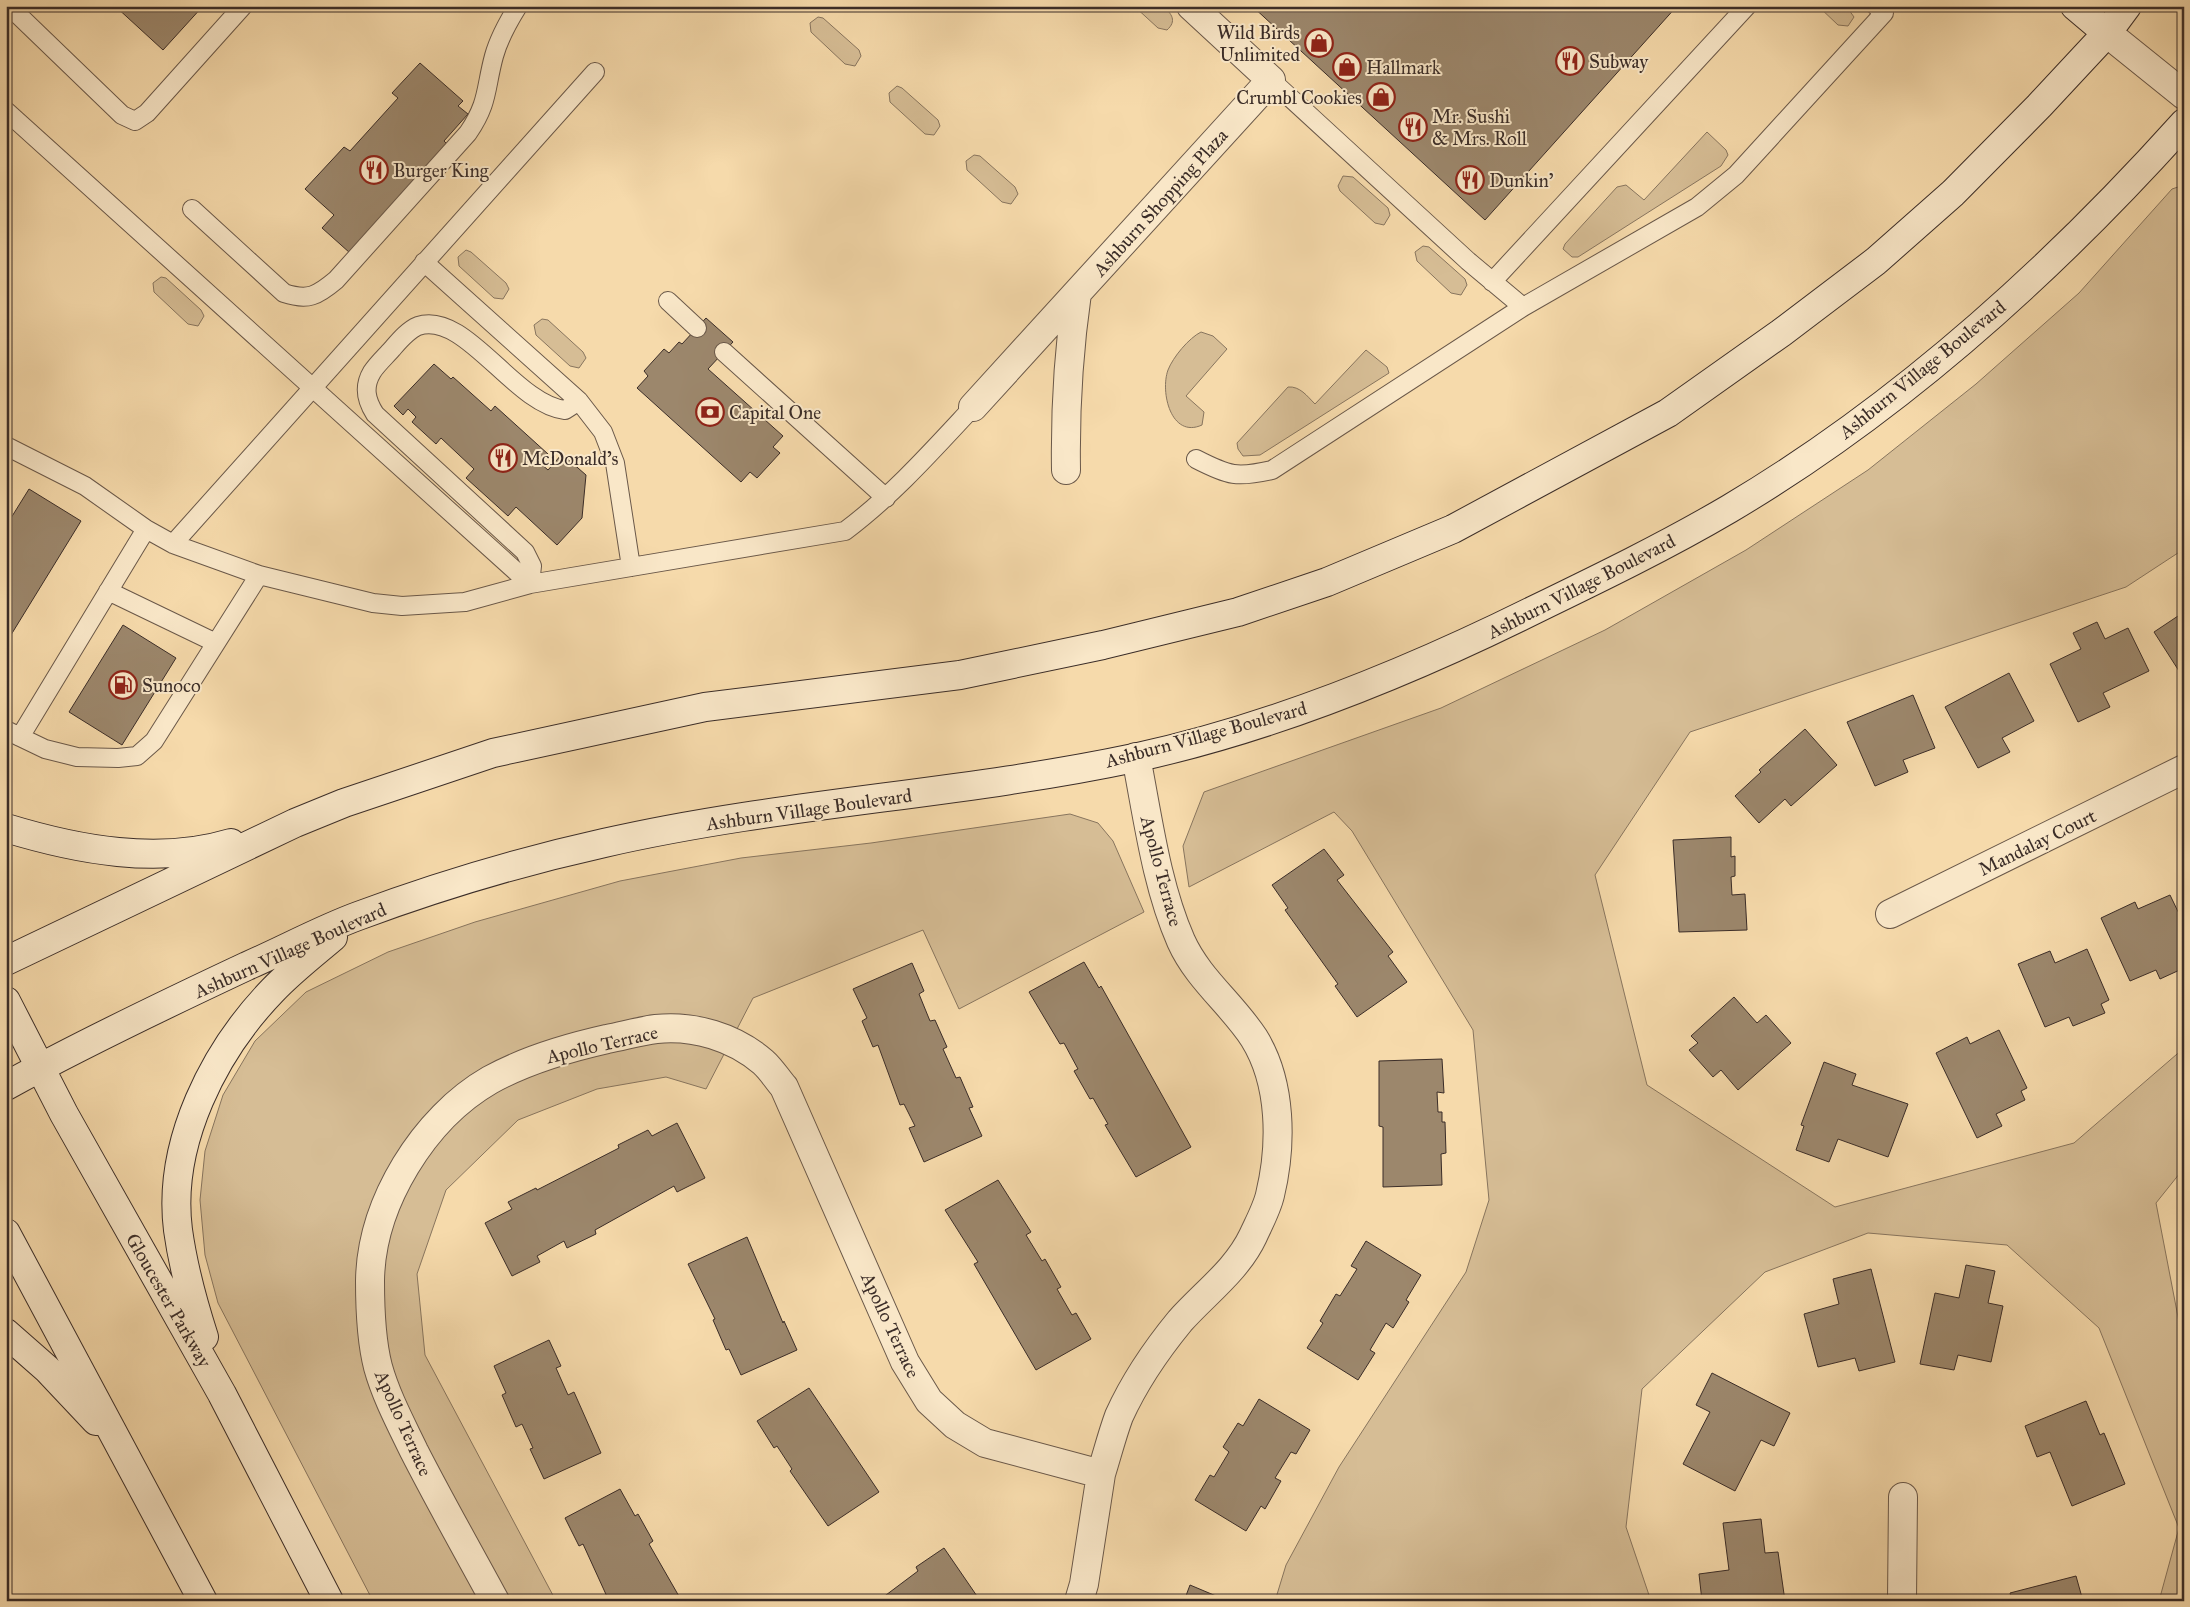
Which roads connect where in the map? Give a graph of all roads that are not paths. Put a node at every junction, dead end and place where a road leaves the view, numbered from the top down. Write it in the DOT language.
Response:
graph roads {
  1 [pos="9,6"];
  2 [pos="243,6"];
  3 [pos="518,6"];
  4 [pos="1191,6"];
  5 [pos="1747,6"];
  6 [pos="1876,6"];
  7 [pos="2076,6"];
  8 [pos="2127,6"];
  9 [pos="2106,33"];
  10 [pos="595,72"];
  11 [pos="1271,80"];
  12 [pos="2184,95"];
  13 [pos="6,111"];
  14 [pos="2184,123"];
  15 [pos="192,209"];
  16 [pos="424,262"];
  17 [pos="1492,282"];
  18 [pos="1077,292"];
  19 [pos="668,301"];
  20 [pos="1523,308"];
  21 [pos="697,328"];
  22 [pos="724,352"];
  23 [pos="312,386"];
  24 [pos="579,401"];
  25 [pos="973,407"];
  26 [pos="6,446"];
  27 [pos="1196,459"];
  28 [pos="1066,470"];
  29 [pos="886,498"];
  30 [pos="146,529"];
  31 [pos="173,544"];
  32 [pos="630,567"];
  33 [pos="259,575"];
  34 [pos="530,584"];
  35 [pos="108,591"];
  36 [pos="216,644"];
  37 [pos="13,734"];
  38 [pos="1136,757"];
  39 [pos="2184,769"];
  40 [pos="295,824"];
  41 [pos="6,828"];
  42 [pos="1890,914"];
  43 [pos="356,917"];
  44 [pos="6,961"];
  45 [pos="6,1001"];
  46 [pos="41,1067"];
  47 [pos="6,1086"];
  48 [pos="6,1233"];
  49 [pos="6,1333"];
  50 [pos="222,1394"];
  51 [pos="122,1448"];
  52 [pos="1101,1474"];
  53 [pos="1903,1497"];
  54 [pos="203,1601"];
  55 [pos="329,1601"];
  56 [pos="495,1601"];
  57 [pos="1079,1601"];
  58 [pos="1902,1601"];
  1 -- 2 [label="lane"];
  3 -- 15 [label="lane"];
  4 -- 11 [label="main road"];
  5 -- 17 [label="lane"];
  6 -- 20 [label="lane"];
  7 -- 9 [label="main road"];
  8 -- 9 [label="main road"];
  9 -- 12 [label="main road"];
  9 -- 40 [label="main road"];
  10 -- 16 [label="lane"];
  11 -- 17 [label="lane"];
  11 -- 18 [label="main road, Ashburn Shopping Plaza"];
  13 -- 23 [label="lane"];
  14 -- 38 [label="main road, Ashburn Village Boulevard"];
  16 -- 23 [label="lane"];
  16 -- 24 [label="lane"];
  17 -- 20 [label="lane"];
  18 -- 25 [label="main road, Ashburn Shopping Plaza"];
  18 -- 28 [label="main road, Ashburn Shopping Plaza"];
  19 -- 21 [label="lane"];
  20 -- 27 [label="lane"];
  22 -- 29 [label="lane"];
  23 -- 31 [label="lane"];
  23 -- 34 [label="lane"];
  24 -- 32 [label="lane"];
  24 -- 34 [label="lane"];
  25 -- 29 [label="lane"];
  26 -- 30 [label="lane"];
  29 -- 32 [label="lane"];
  30 -- 31 [label="lane"];
  30 -- 35 [label="lane"];
  31 -- 33 [label="lane"];
  32 -- 34 [label="lane"];
  33 -- 34 [label="lane"];
  33 -- 36 [label="lane"];
  35 -- 36 [label="lane"];
  35 -- 37 [label="lane"];
  36 -- 37 [label="lane"];
  38 -- 43 [label="main road, Ashburn Village Boulevard"];
  38 -- 52 [label="main road, Apollo Terrace"];
  39 -- 42 [label="main road, Mandalay Court"];
  40 -- 41 [label="main road"];
  40 -- 44 [label="main road"];
  43 -- 46 [label="main road, Ashburn Village Boulevard"];
  43 -- 50 [label="main road"];
  45 -- 46 [label="main road, Gloucester Parkway"];
  46 -- 47 [label="main road, Ashburn Village Boulevard"];
  46 -- 50 [label="main road, Gloucester Parkway"];
  48 -- 51 [label="main road"];
  49 -- 51 [label="main road"];
  50 -- 55 [label="main road, Gloucester Parkway"];
  51 -- 54 [label="main road"];
  52 -- 56 [label="main road, Apollo Terrace"];
  52 -- 57 [label="main road, Apollo Terrace"];
  53 -- 58 [label="main road"];
}
